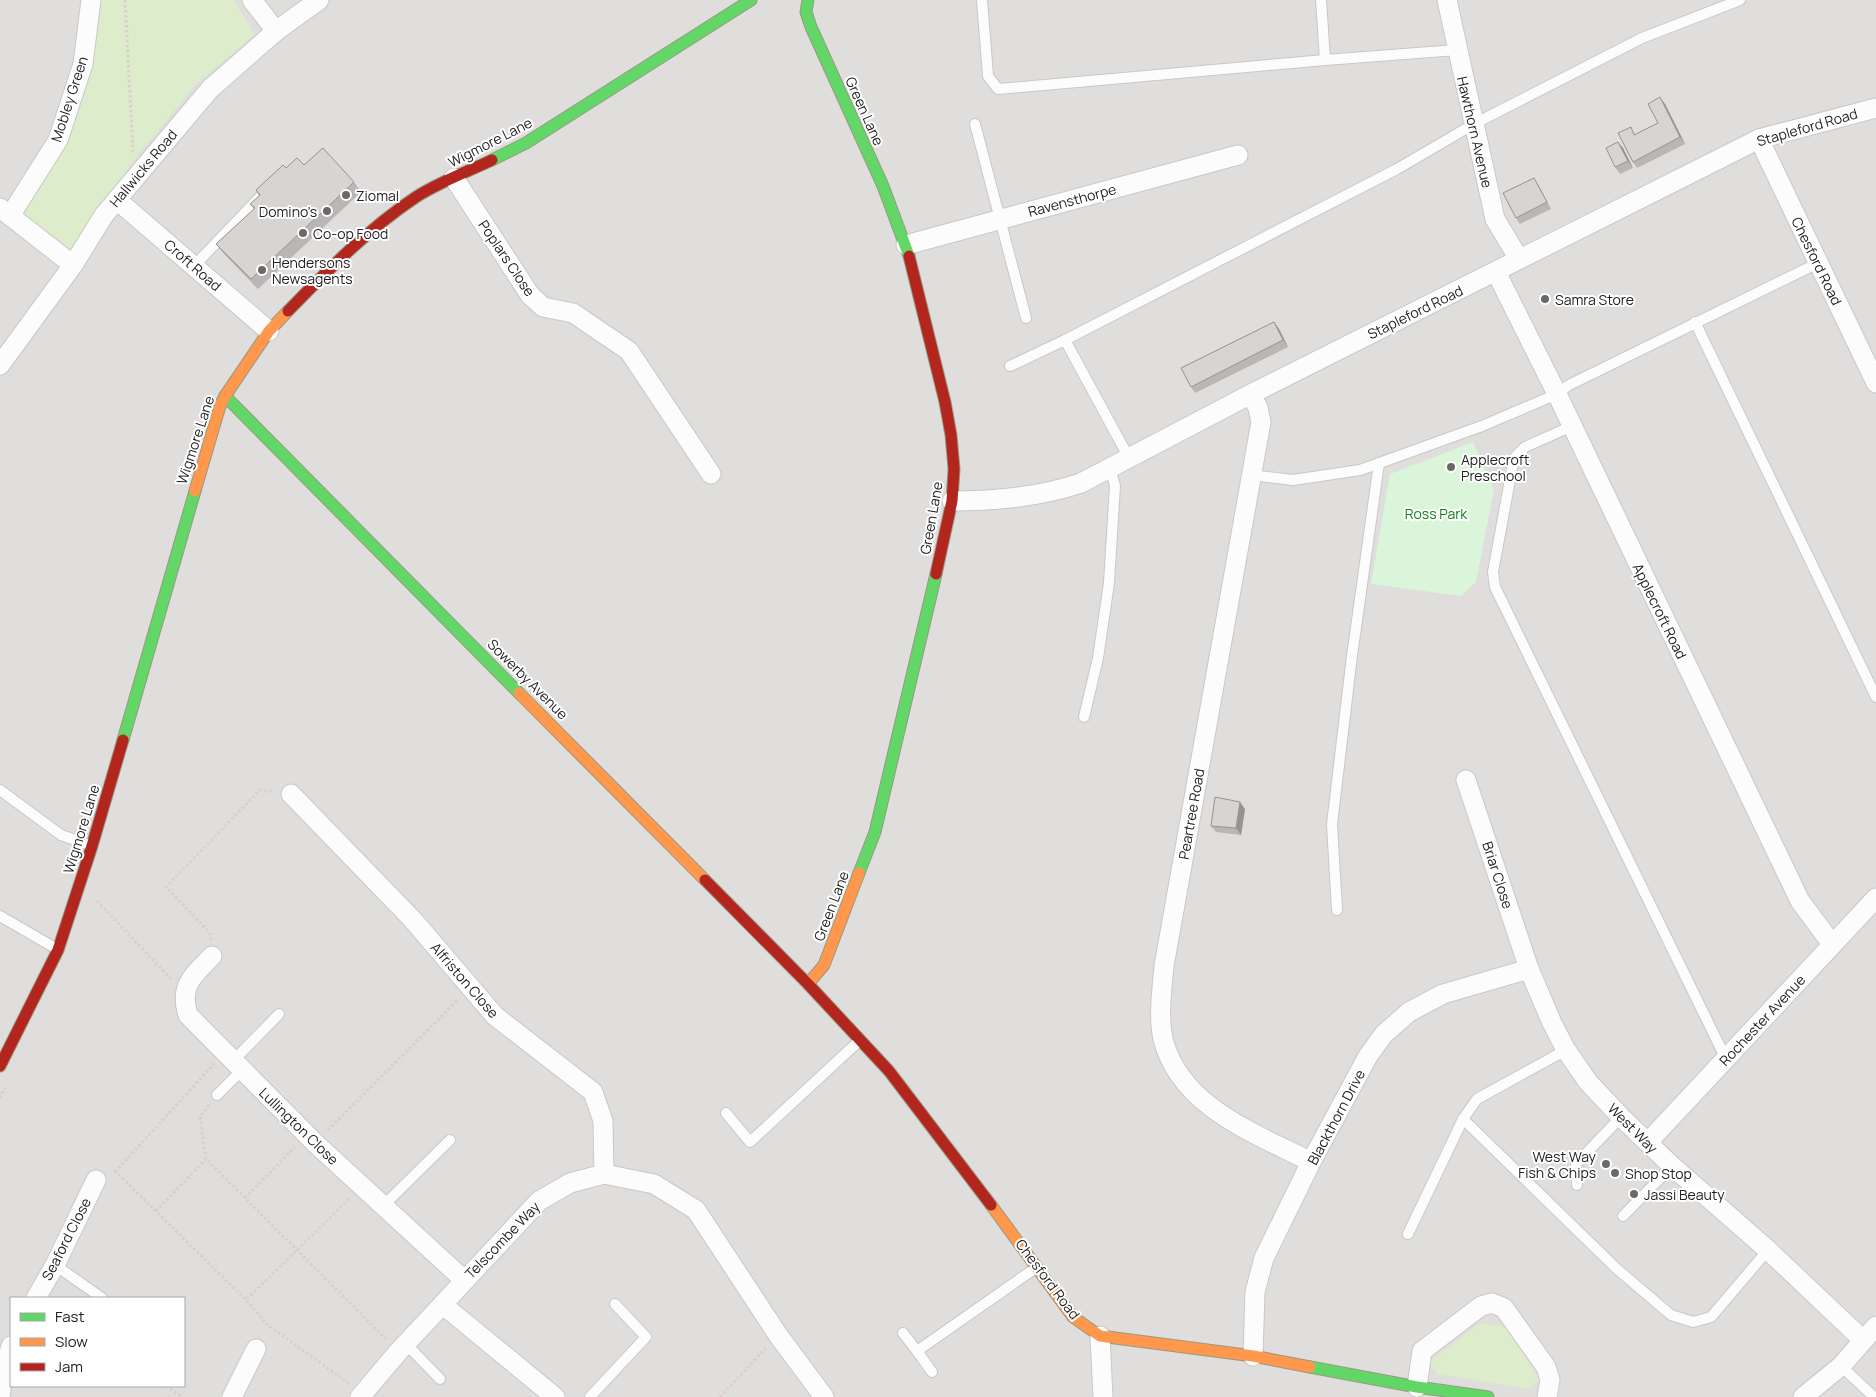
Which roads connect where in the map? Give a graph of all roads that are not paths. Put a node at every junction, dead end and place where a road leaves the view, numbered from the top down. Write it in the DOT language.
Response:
graph roads {
  1 [pos="91,0"];
  2 [pos="252,0"];
  3 [pos="319,0"];
  4 [pos="751,0"];
  5 [pos="808,0"];
  6 [pos="982,0"];
  7 [pos="1321,0"];
  8 [pos="1447,0"];
  9 [pos="1740,0"];
  10 [pos="276,31"];
  11 [pos="1457,50"];
  12 [pos="1325,60"];
  13 [pos="1876,108"];
  14 [pos="975,124"];
  15 [pos="1474,124"];
  16 [pos="1759,139"];
  17 [pos="1238,155"];
  18 [pos="454,178"];
  19 [pos="269,187"];
  20 [pos="117,200"];
  21 [pos="5,212"];
  22 [pos="999,219"];
  23 [pos="906,246"];
  24 [pos="1519,259"];
  25 [pos="1818,264"];
  26 [pos="73,265"];
  27 [pos="194,266"];
  28 [pos="1496,272"];
  29 [pos="1026,318"];
  30 [pos="1695,322"];
  31 [pos="269,331"];
  32 [pos="1065,340"];
  33 [pos="0,365"];
  34 [pos="1010,366"];
  35 [pos="1876,383"];
  36 [pos="1252,394"];
  37 [pos="1557,394"];
  38 [pos="225,396"];
  39 [pos="1572,426"];
  40 [pos="1129,458"];
  41 [pos="1379,463"];
  42 [pos="1110,468"];
  43 [pos="711,474"];
  44 [pos="1251,476"];
  45 [pos="952,501"];
  46 [pos="1876,697"];
  47 [pos="1084,717"];
  48 [pos="1466,780"];
  49 [pos="0,790"];
  50 [pos="291,794"];
  51 [pos="92,846"];
  52 [pos="1876,898"];
  53 [pos="1337,910"];
  54 [pos="0,916"];
  55 [pos="1832,944"];
  56 [pos="58,950"];
  57 [pos="212,956"];
  58 [pos="1529,969"];
  59 [pos="808,984"];
  60 [pos="279,1014"];
  61 [pos="860,1041"];
  62 [pos="1566,1050"];
  63 [pos="1726,1059"];
  64 [pos="233,1061"];
  65 [pos="0,1066"];
  66 [pos="217,1095"];
  67 [pos="726,1113"];
  68 [pos="1621,1117"];
  69 [pos="1463,1119"];
  70 [pos="450,1140"];
  71 [pos="1648,1142"];
  72 [pos="1311,1162"];
  73 [pos="1672,1166"];
  74 [pos="604,1174"];
  75 [pos="96,1180"];
  76 [pos="1577,1185"];
  77 [pos="382,1206"];
  78 [pos="1623,1216"];
  79 [pos="1408,1234"];
  80 [pos="1768,1250"];
  81 [pos="55,1265"];
  82 [pos="1038,1267"];
  83 [pos="464,1280"];
  84 [pos="37,1297"];
  85 [pos="101,1297"];
  86 [pos="443,1304"];
  87 [pos="615,1304"];
  88 [pos="1876,1326"];
  89 [pos="903,1333"];
  90 [pos="1100,1336"];
  91 [pos="1863,1340"];
  92 [pos="402,1348"];
  93 [pos="256,1349"];
  94 [pos="10,1350"];
  95 [pos="917,1351"];
  96 [pos="1253,1356"];
  97 [pos="1841,1366"];
  98 [pos="932,1372"];
  99 [pos="440,1379"];
  100 [pos="1417,1386"];
  101 [pos="361,1395"];
  102 [pos="0,1397"];
  103 [pos="232,1397"];
  104 [pos="555,1397"];
  105 [pos="590,1397"];
  106 [pos="824,1397"];
  107 [pos="1102,1397"];
  108 [pos="1483,1397"];
  109 [pos="1547,1397"];
  110 [pos="1803,1397"];
  111 [pos="1874,1397"];
  1 -- 21 [label="street, Mobley Green"];
  2 -- 10 [label="street"];
  3 -- 10 [label="street, Hallwicks Road"];
  4 -- 18 [label="street, Wigmore Lane"];
  5 -- 23 [label="street, Green Lane"];
  6 -- 12 [label="lane"];
  7 -- 12 [label="lane"];
  8 -- 11 [label="street, Hawthorn Avenue"];
  9 -- 15 [label="lane"];
  10 -- 20 [label="street, Hallwicks Road"];
  11 -- 12 [label="lane"];
  11 -- 15 [label="street, Hawthorn Avenue"];
  13 -- 16 [label="street, Stapleford Road"];
  14 -- 22 [label="lane"];
  15 -- 24 [label="street, Hawthorn Avenue"];
  15 -- 32 [label="lane"];
  16 -- 24 [label="street, Stapleford Road"];
  16 -- 25 [label="street, Chesford Road"];
  17 -- 22 [label="street, Ravensthorpe"];
  18 -- 31 [label="street, Wigmore Lane"];
  18 -- 43 [label="street, Poplars Close"];
  19 -- 27 [label="lane"];
  20 -- 26 [label="street, Hallwicks Road"];
  20 -- 27 [label="street, Croft Road"];
  21 -- 26 [label="street"];
  22 -- 23 [label="street, Ravensthorpe"];
  22 -- 29 [label="lane"];
  23 -- 45 [label="street, Green Lane"];
  24 -- 28 [label="street, Stapleford Road"];
  25 -- 30 [label="lane"];
  25 -- 35 [label="street, Chesford Road"];
  26 -- 33 [label="street, Hallwicks Road"];
  27 -- 31 [label="street, Croft Road"];
  28 -- 36 [label="street, Stapleford Road"];
  28 -- 37 [label="street, Applecroft Road"];
  30 -- 37 [label="lane"];
  30 -- 46 [label="lane"];
  31 -- 38 [label="street, Wigmore Lane"];
  32 -- 34 [label="lane"];
  32 -- 40 [label="lane"];
  36 -- 40 [label="street, Stapleford Road"];
  36 -- 44 [label="street, Peartree Road"];
  37 -- 39 [label="street, Applecroft Road"];
  37 -- 41 [label="lane"];
  38 -- 51 [label="street, Wigmore Lane"];
  38 -- 59 [label="street, Sowerby Avenue"];
  39 -- 55 [label="street, Applecroft Road"];
  39 -- 63 [label="lane"];
  40 -- 42 [label="street, Stapleford Road"];
  41 -- 44 [label="lane"];
  41 -- 53 [label="lane"];
  42 -- 45 [label="street, Stapleford Road"];
  42 -- 47 [label="lane"];
  44 -- 72 [label="street, Peartree Road"];
  45 -- 59 [label="street, Green Lane"];
  48 -- 58 [label="street, Briar Close"];
  49 -- 51 [label="lane"];
  50 -- 74 [label="street, Alfriston Close"];
  51 -- 56 [label="street, Wigmore Lane"];
  52 -- 55 [label="street, Rochester Avenue"];
  54 -- 56 [label="lane"];
  55 -- 63 [label="street, Rochester Avenue"];
  56 -- 65 [label="street, Wigmore Lane"];
  57 -- 64 [label="street, Lullington Close"];
  58 -- 62 [label="street, West Way"];
  58 -- 72 [label="street, Blackthorn Drive"];
  59 -- 61 [label="street, Chesford Road"];
  60 -- 64 [label="lane"];
  61 -- 67 [label="lane"];
  61 -- 82 [label="street, Chesford Road"];
  62 -- 68 [label="street, West Way"];
  62 -- 69 [label="lane"];
  63 -- 71 [label="street, Rochester Avenue"];
  64 -- 66 [label="lane"];
  64 -- 77 [label="street, Lullington Close"];
  68 -- 71 [label="street, West Way"];
  68 -- 76 [label="lane"];
  69 -- 79 [label="lane"];
  69 -- 80 [label="lane"];
  70 -- 77 [label="lane"];
  71 -- 73 [label="street, West Way"];
  72 -- 96 [label="street, Blackthorn Drive"];
  73 -- 78 [label="lane"];
  73 -- 80 [label="street, West Way"];
  74 -- 83 [label="street, Telscombe Way"];
  74 -- 106 [label="street, Telscombe Way"];
  75 -- 81 [label="street, Seaford Close"];
  77 -- 83 [label="street, Lullington Close"];
  80 -- 91 [label="street, West Way"];
  81 -- 84 [label="street, Seaford Close"];
  81 -- 85 [label="lane"];
  82 -- 90 [label="street, Chesford Road"];
  82 -- 95 [label="lane"];
  83 -- 86 [label="street, Telscombe Way"];
  86 -- 92 [label="street, Telscombe Way"];
  86 -- 104 [label="street"];
  87 -- 105 [label="lane"];
  88 -- 91 [label="street"];
  89 -- 95 [label="lane"];
  90 -- 96 [label="street, Chesford Road"];
  90 -- 107 [label="street"];
  91 -- 97 [label="street"];
  92 -- 99 [label="lane"];
  92 -- 101 [label="street, Telscombe Way"];
  93 -- 103 [label="street"];
  94 -- 102 [label="street"];
  95 -- 98 [label="lane"];
  96 -- 100 [label="street, Chesford Road"];
  97 -- 110 [label="street"];
  97 -- 111 [label="lane"];
  100 -- 108 [label="street, Chesford Road"];
  100 -- 109 [label="street"];
}
